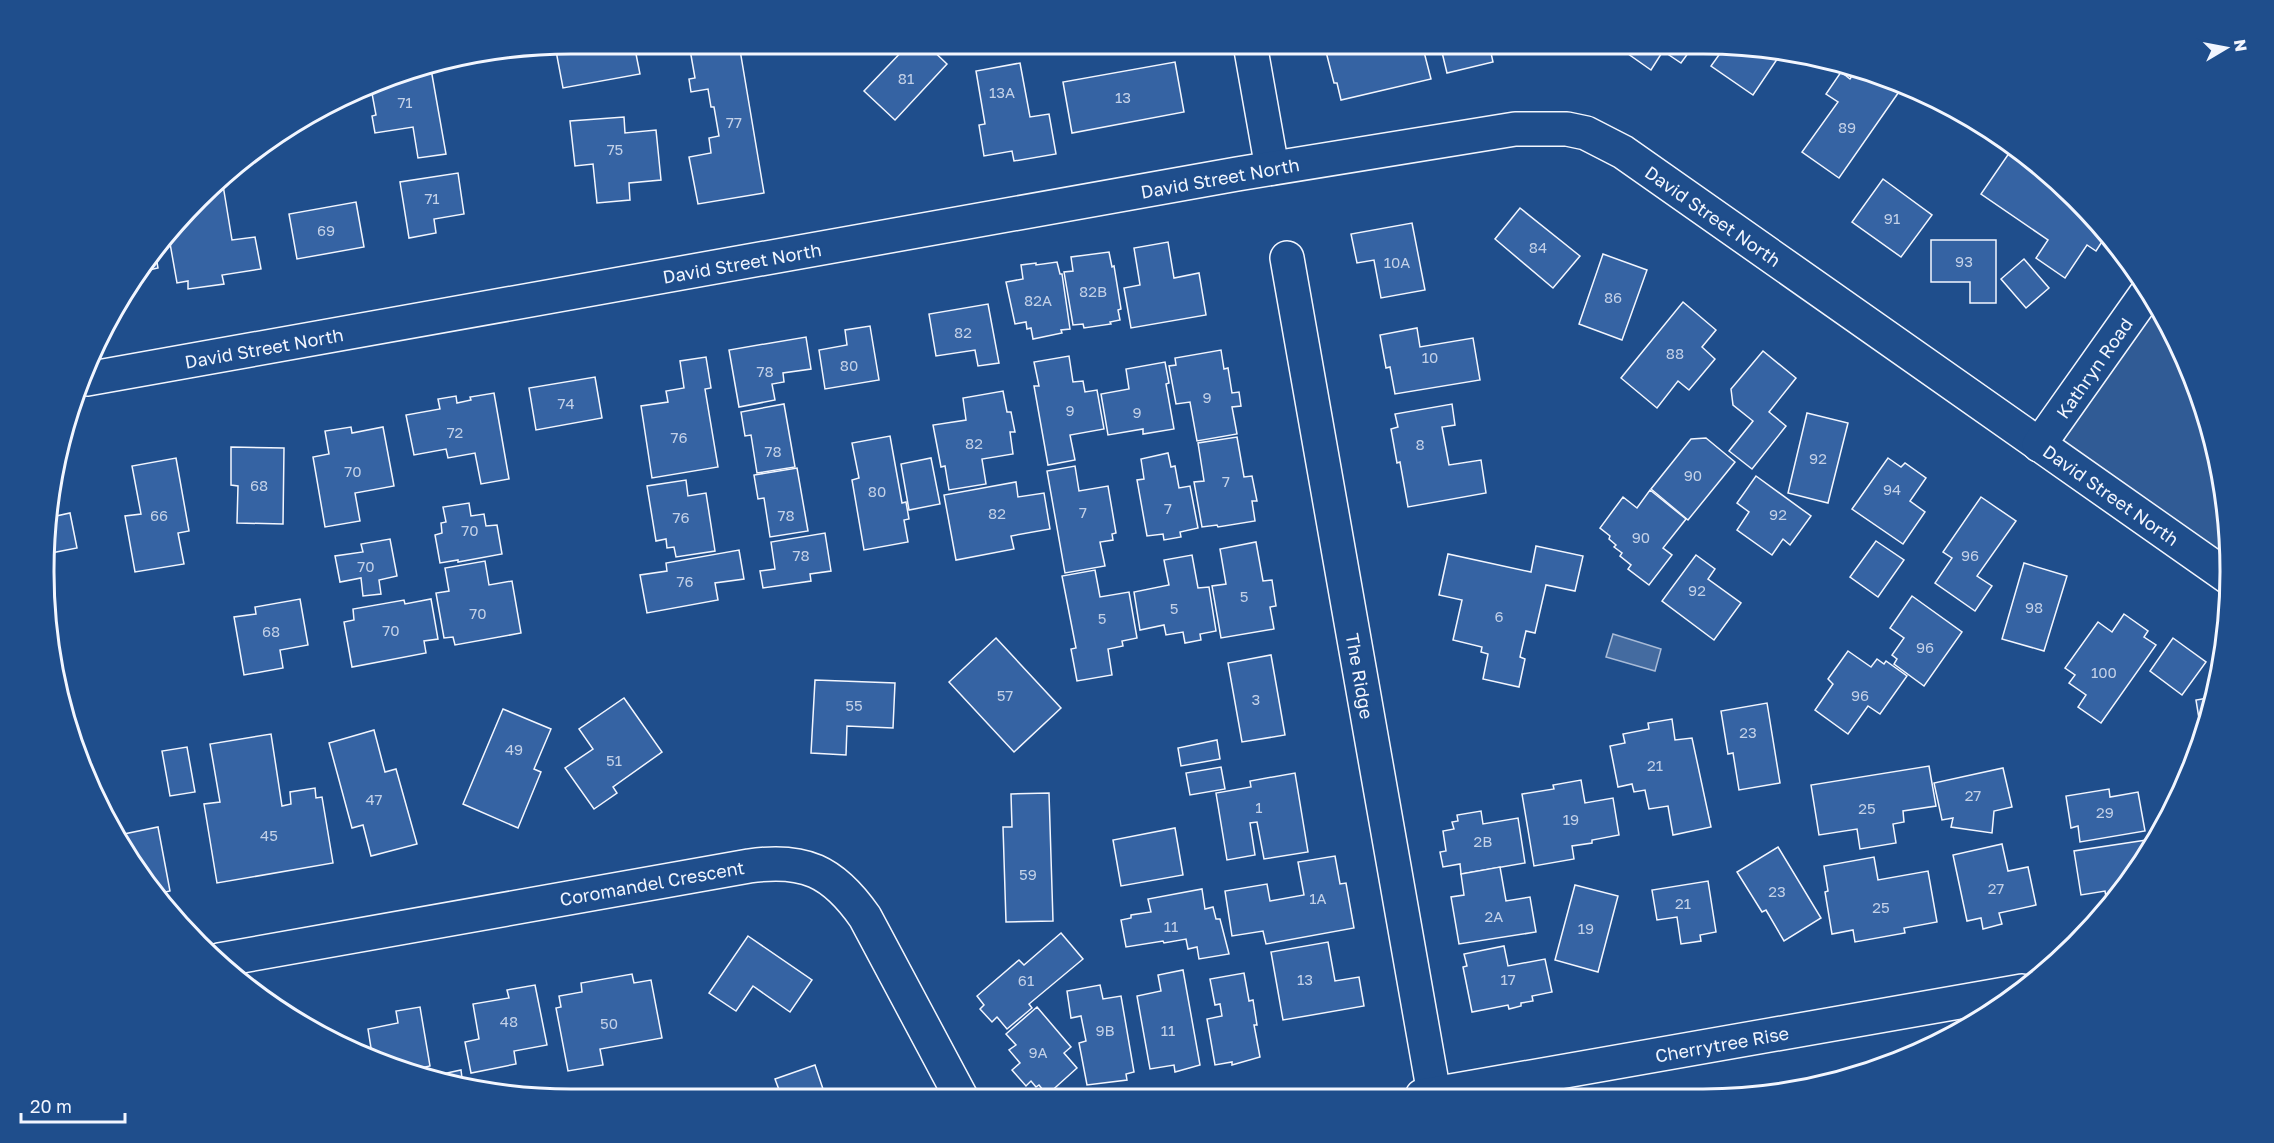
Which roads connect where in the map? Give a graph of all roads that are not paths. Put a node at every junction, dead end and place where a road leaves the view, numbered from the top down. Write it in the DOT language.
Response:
graph roads {
  1 [pos="1252,54"];
  2 [pos="1272,168"];
  3 [pos="1287,258"];
  4 [pos="2142,299"];
  5 [pos="91,378"];
  6 [pos="2039,445"];
  7 [pos="2220,570"];
  8 [pos="227,958"];
  9 [pos="2000,995"];
  10 [pos="957,1089"];
  11 [pos="1427,1089"];
  12 [pos="1462,1089"];
  1 -- 2 [label="street"];
  2 -- 5 [label="street, David Street North"];
  2 -- 6 [label="street, David Street North"];
  3 -- 11 [label="street, The Ridge"];
  4 -- 6 [label="street, Kathryn Road"];
  6 -- 7 [label="street, David Street North"];
  8 -- 10 [label="street, Coromandel Crescent"];
  9 -- 12 [label="street, Cherrytree Rise"];
}
